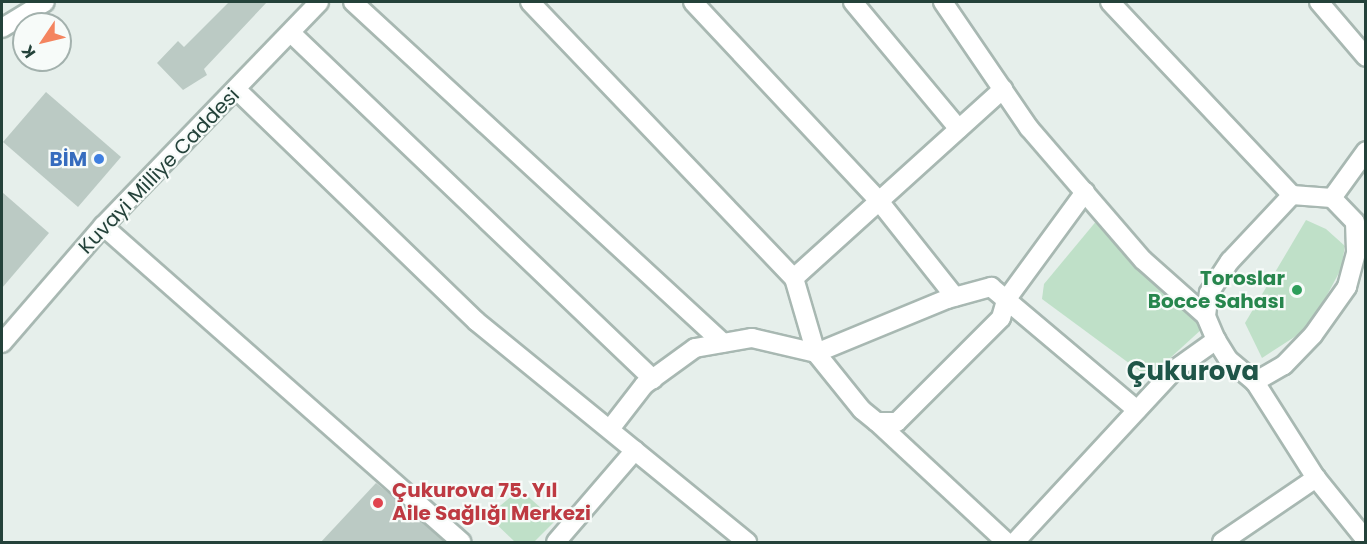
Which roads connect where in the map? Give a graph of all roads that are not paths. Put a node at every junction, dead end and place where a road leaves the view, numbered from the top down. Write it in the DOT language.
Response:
graph roads {
  1 [pos="43,2"];
  2 [pos="319,2"];
  3 [pos="353,2"];
  4 [pos="530,2"];
  5 [pos="693,2"];
  6 [pos="854,2"];
  7 [pos="943,2"];
  8 [pos="1110,2"];
  9 [pos="1319,2"];
  10 [pos="2,28"];
  11 [pos="291,33"];
  12 [pos="1365,57"];
  13 [pos="1003,89"];
  14 [pos="238,91"];
  15 [pos="958,129"];
  16 [pos="1365,151"];
  17 [pos="1084,192"];
  18 [pos="1292,195"];
  19 [pos="1332,198"];
  20 [pos="879,201"];
  21 [pos="103,226"];
  22 [pos="1360,227"];
  23 [pos="794,278"];
  24 [pos="955,297"];
  25 [pos="1006,300"];
  26 [pos="1206,316"];
  27 [pos="1216,340"];
  28 [pos="2,343"];
  29 [pos="723,343"];
  30 [pos="816,354"];
  31 [pos="653,378"];
  32 [pos="1255,382"];
  33 [pos="1137,410"];
  34 [pos="877,422"];
  35 [pos="610,429"];
  36 [pos="635,450"];
  37 [pos="1316,478"];
  38 [pos="1365,540"];
  39 [pos="462,543"];
  40 [pos="556,543"];
  41 [pos="747,543"];
  42 [pos="1006,543"];
  43 [pos="1015,543"];
  44 [pos="1222,543"];
  1 -- 10 [label="street"];
  2 -- 11 [label="street, Kuvayi Milliye Caddesi"];
  3 -- 29 [label="street"];
  4 -- 23 [label="street"];
  5 -- 20 [label="street"];
  6 -- 15 [label="street"];
  7 -- 13 [label="street"];
  8 -- 18 [label="street"];
  9 -- 12 [label="street"];
  11 -- 14 [label="street, Kuvayi Milliye Caddesi"];
  11 -- 31 [label="street"];
  13 -- 15 [label="street"];
  13 -- 17 [label="street"];
  14 -- 21 [label="street, Kuvayi Milliye Caddesi"];
  14 -- 35 [label="street"];
  15 -- 20 [label="street"];
  16 -- 19 [label="street"];
  17 -- 25 [label="street"];
  17 -- 26 [label="street"];
  18 -- 19 [label="street"];
  18 -- 26 [label="street"];
  19 -- 22 [label="street"];
  20 -- 23 [label="street"];
  20 -- 24 [label="street"];
  21 -- 28 [label="street, Kuvayi Milliye Caddesi"];
  21 -- 39 [label="street"];
  22 -- 32 [label="street"];
  23 -- 30 [label="street"];
  24 -- 25 [label="street"];
  24 -- 30 [label="street"];
  25 -- 33 [label="street"];
  25 -- 34 [label="street"];
  26 -- 27 [label="street"];
  27 -- 32 [label="street"];
  27 -- 33 [label="street"];
  29 -- 30 [label="street"];
  29 -- 31 [label="street"];
  30 -- 34 [label="street"];
  31 -- 35 [label="street"];
  32 -- 37 [label="street"];
  33 -- 43 [label="street"];
  34 -- 42 [label="street"];
  35 -- 36 [label="street"];
  36 -- 40 [label="street"];
  36 -- 41 [label="street"];
  37 -- 38 [label="street"];
  37 -- 44 [label="street"];
}
